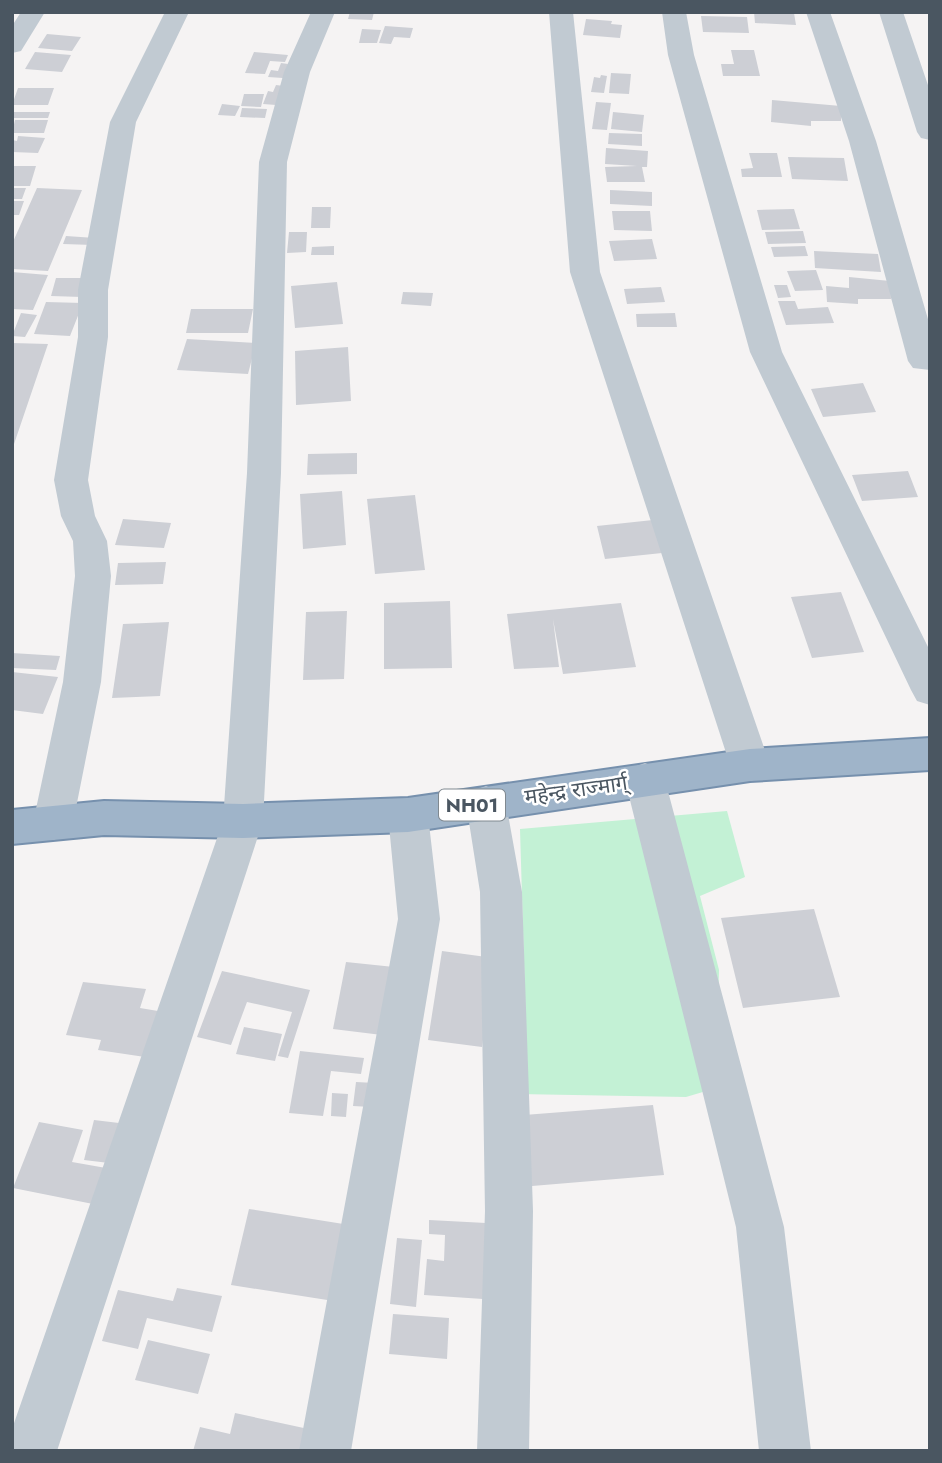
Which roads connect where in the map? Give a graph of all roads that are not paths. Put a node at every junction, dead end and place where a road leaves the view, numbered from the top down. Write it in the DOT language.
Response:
graph roads {
  1 [pos="33,12"];
  2 [pos="177,12"];
  3 [pos="323,12"];
  4 [pos="561,12"];
  5 [pos="674,12"];
  6 [pos="818,12"];
  7 [pos="891,12"];
  8 [pos="12,46"];
  9 [pos="930,132"];
  10 [pos="924,361"];
  11 [pos="930,690"];
  12 [pos="930,754"];
  13 [pos="750,765"];
  14 [pos="645,780"];
  15 [pos="486,803"];
  16 [pos="408,815"];
  17 [pos="243,821"];
  18 [pos="53,823"];
  19 [pos="12,827"];
  20 [pos="31,1451"];
  21 [pos="325,1451"];
  22 [pos="503,1451"];
  23 [pos="785,1451"];
  1 -- 8 [label="street"];
  2 -- 18 [label="street"];
  3 -- 17 [label="street"];
  4 -- 13 [label="street"];
  5 -- 11 [label="street"];
  6 -- 10 [label="street"];
  7 -- 9 [label="street"];
  12 -- 13 [label="highway, महेन्द्र राज्मार्ग् / NH01"];
  13 -- 14 [label="highway, महेन्द्र राज्मार्ग् / NH01"];
  14 -- 15 [label="highway, महेन्द्र राज्मार्ग् / NH01"];
  14 -- 23 [label="street"];
  15 -- 16 [label="highway, महेन्द्र राज्मार्ग् / NH01"];
  15 -- 22 [label="street"];
  16 -- 17 [label="highway, महेन्द्र राज्मार्ग् / NH01"];
  16 -- 21 [label="street"];
  17 -- 18 [label="highway, महेन्द्र राज्मार्ग् / NH01"];
  17 -- 20 [label="street"];
  18 -- 19 [label="highway, महेन्द्र राज्मार्ग् / NH01"];
}
